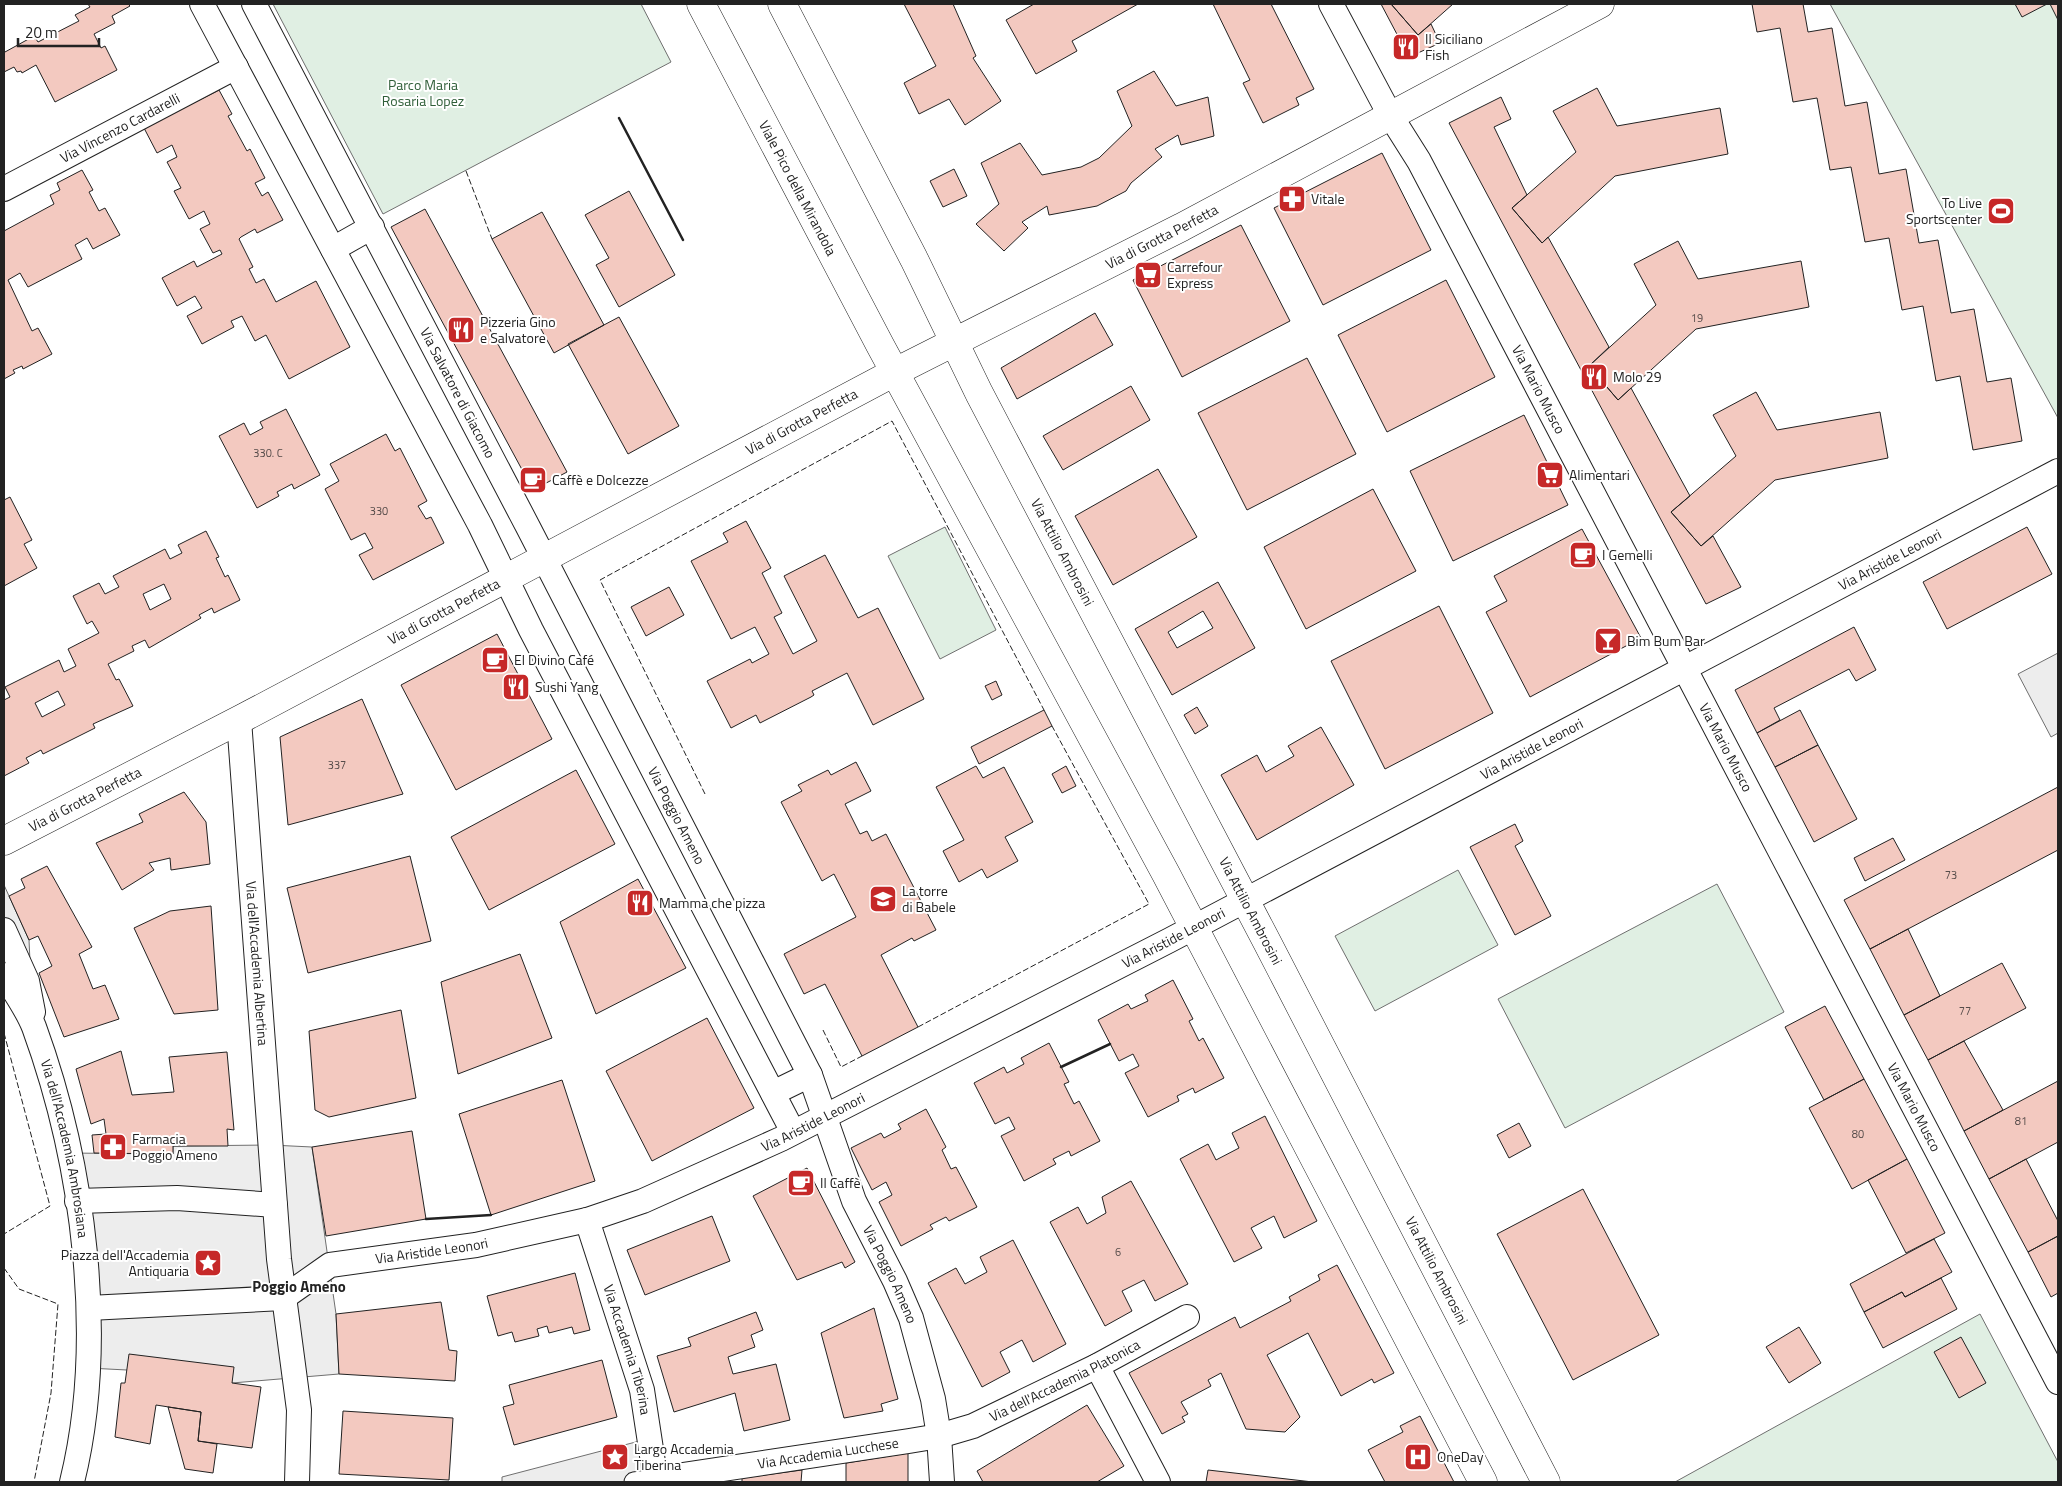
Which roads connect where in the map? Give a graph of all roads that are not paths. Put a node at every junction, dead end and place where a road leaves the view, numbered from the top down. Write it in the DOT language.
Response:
graph roads {
  1 [pos="202,4"];
  2 [pos="254,4"];
  3 [pos="701,4"];
  4 [pos="782,4"];
  5 [pos="1331,4"];
  6 [pos="1600,4"];
  7 [pos="236,67"];
  8 [pos="1390,115"];
  9 [pos="4,189"];
  10 [pos="372,227"];
  11 [pos="333,249"];
  12 [pos="955,341"];
  13 [pos="895,372"];
  14 [pos="2058,471"];
  15 [pos="543,558"];
  16 [pos="505,578"];
  17 [pos="1685,670"];
  18 [pos="239,720"];
  19 [pos="4,841"];
  20 [pos="1245,901"];
  21 [pos="1194,927"];
  22 [pos="4,930"];
  23 [pos="4,974"];
  24 [pos="33,1026"];
  25 [pos="810,1075"];
  26 [pos="773,1093"];
  27 [pos="825,1115"];
  28 [pos="794,1132"];
  29 [pos="77,1200"];
  30 [pos="275,1205"];
  31 [pos="587,1220"];
  32 [pos="283,1298"];
  33 [pos="89,1308"];
  34 [pos="1186,1317"];
  35 [pos="1097,1366"];
  36 [pos="2058,1382"];
  37 [pos="939,1436"];
  38 [pos="649,1481"];
  39 [pos="72,1482"];
  40 [pos="297,1482"];
  41 [pos="942,1482"];
  42 [pos="1158,1482"];
  43 [pos="1483,1482"];
  44 [pos="1546,1482"];
  1 -- 7 [label="street"];
  2 -- 10 [label="street, Via Salvatore di Giacomo"];
  3 -- 13 [label="street, Viale Pico della Mirandola"];
  4 -- 12 [label="street"];
  5 -- 8 [label="street, Via Mario Musco"];
  6 -- 8 [label="street, Via di Grotta Perfetta"];
  7 -- 9 [label="street, Via Vincenzo Cardarelli"];
  7 -- 11 [label="street"];
  8 -- 12 [label="street, Via di Grotta Perfetta"];
  8 -- 17 [label="street, Via Mario Musco"];
  10 -- 11 [label="street"];
  10 -- 15 [label="street, Via Salvatore di Giacomo"];
  11 -- 16 [label="street"];
  12 -- 13 [label="street, Via di Grotta Perfetta"];
  12 -- 20 [label="street, Via Attilio Ambrosini"];
  13 -- 15 [label="street, Via di Grotta Perfetta"];
  13 -- 21 [label="street"];
  14 -- 17 [label="street, Via Aristide Leonori"];
  15 -- 16 [label="street, Via di Grotta Perfetta"];
  15 -- 25 [label="street, Via Poggio Ameno"];
  16 -- 18 [label="street, Via di Grotta Perfetta"];
  16 -- 26 [label="street"];
  17 -- 20 [label="street, Via Aristide Leonori"];
  17 -- 36 [label="street, Via Mario Musco"];
  18 -- 19 [label="street, Via di Grotta Perfetta"];
  18 -- 30 [label="street, Via dell'Accademia Albertina"];
  20 -- 21 [label="street, Via Aristide Leonori"];
  20 -- 44 [label="street, Via Attilio Ambrosini"];
  21 -- 27 [label="street, Via Aristide Leonori"];
  21 -- 43 [label="street"];
  22 -- 24 [label="street"];
  23 -- 24 [label="street"];
  24 -- 29 [label="street, Via dell'Accademia Ambrosiana"];
  25 -- 26 [label="street"];
  25 -- 27 [label="street, Via Poggio Ameno"];
  26 -- 28 [label="street"];
  27 -- 28 [label="street, Via Aristide Leonori"];
  27 -- 37 [label="street, Via Poggio Ameno"];
  28 -- 31 [label="street, Via Aristide Leonori"];
  29 -- 30 [label="street"];
  29 -- 33 [label="street, Via dell'Accademia Ambrosiana"];
  30 -- 32 [label="street, Via dell'Accademia Albertina"];
  31 -- 32 [label="street, Via Aristide Leonori"];
  31 -- 38 [label="street, Via Accademia Tiberina"];
  32 -- 33 [label="street"];
  32 -- 40 [label="street"];
  33 -- 39 [label="street, Via dell'Accademia Ambrosiana"];
  34 -- 35 [label="street, Via dell'Accademia Platonica"];
  35 -- 37 [label="street, Via dell'Accademia Platonica"];
  35 -- 42 [label="street"];
  37 -- 38 [label="street, Via Accademia Lucchese"];
  37 -- 41 [label="street, Via Poggio Ameno"];
}
